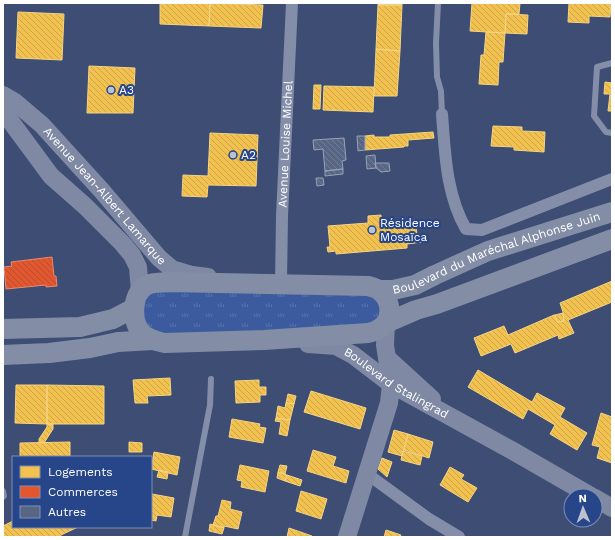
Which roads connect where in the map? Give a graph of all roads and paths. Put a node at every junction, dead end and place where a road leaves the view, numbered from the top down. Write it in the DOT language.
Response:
graph roads {
  1 [pos="292,3"];
  2 [pos="438,3"];
  3 [pos="612,63"];
  4 [pos="3,95"];
  5 [pos="3,110"];
  6 [pos="442,114"];
  7 [pos="612,133"];
  8 [pos="612,179"];
  9 [pos="612,212"];
  10 [pos="612,239"];
  11 [pos="240,284"];
  12 [pos="281,284"];
  13 [pos="380,290"];
  14 [pos="137,300"];
  15 [pos="386,323"];
  16 [pos="3,329"];
  17 [pos="153,340"];
  18 [pos="264,340"];
  19 [pos="3,356"];
  20 [pos="387,358"];
  21 [pos="211,379"];
  22 [pos="391,384"];
  23 [pos="457,420"];
  24 [pos="366,473"];
  25 [pos="577,488"];
  26 [pos="3,491"];
  27 [pos="3,497"];
  28 [pos="603,503"];
  29 [pos="612,508"];
  30 [pos="185,537"];
  31 [pos="347,537"];
  32 [pos="459,537"];
  1 -- 12 [label="street, Avenue Louise Michel"];
  2 -- 6 [label="lane"];
  3 -- 7 [label="lane"];
  4 -- 11 [label="street, Avenue Jean-Albert Lamarque"];
  5 -- 14 [label="street, Avenue Jean-Albert Lamarque"];
  6 -- 8 [label="street"];
  9 -- 13 [label="main road, Boulevard du Maréchal Alphonse Juin"];
  10 -- 15 [label="main road"];
  11 -- 12 [label="main road, Boulevard du Maréchal Alphonse Juin"];
  11 -- 14 [label="main road, Boulevard du Maréchal Alphonse Juin"];
  12 -- 13 [label="main road, Boulevard du Maréchal Alphonse Juin"];
  13 -- 15 [label="main road"];
  14 -- 16 [label="main road, Boulevard du Maréchal Alphonse Juin"];
  14 -- 17 [label="main road"];
  15 -- 18 [label="main road"];
  15 -- 20 [label="street, Boulevard Stalingrad"];
  17 -- 18 [label="main road"];
  17 -- 19 [label="main road"];
  18 -- 22 [label="street, Boulevard Stalingrad"];
  20 -- 22 [label="street"];
  20 -- 23 [label="street, Boulevard Stalingrad"];
  21 -- 30 [label="lane"];
  22 -- 23 [label="street, Boulevard Stalingrad"];
  22 -- 24 [label="street"];
  23 -- 25 [label="street, Boulevard Stalingrad"];
  24 -- 31 [label="street"];
  24 -- 32 [label="street"];
  26 -- 27 [label="lane"];
  28 -- 29 [label="street"];
}
